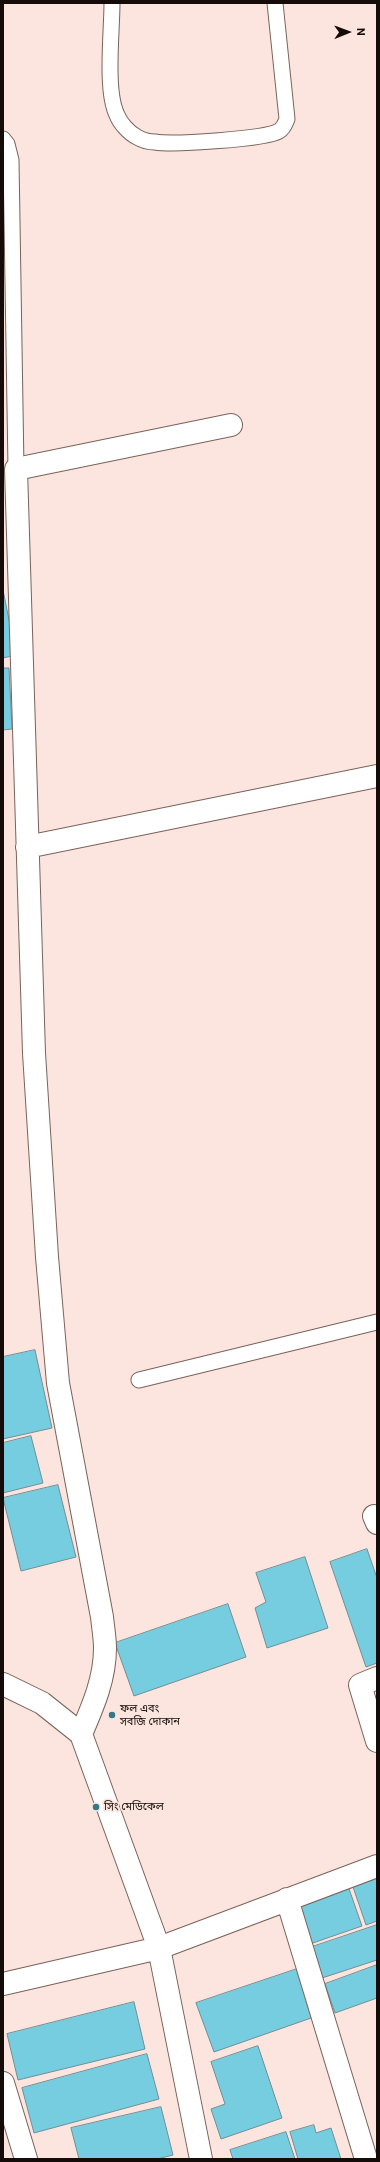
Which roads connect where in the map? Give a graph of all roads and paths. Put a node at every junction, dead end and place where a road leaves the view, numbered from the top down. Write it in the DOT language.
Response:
graph roads {
  1 [pos="112,3"];
  2 [pos="275,3"];
  3 [pos="3,139"];
  4 [pos="231,425"];
  5 [pos="16,469"];
  6 [pos="377,776"];
  7 [pos="27,847"];
  8 [pos="377,1322"];
  9 [pos="139,1380"];
  10 [pos="377,1678"];
  11 [pos="3,1684"];
  12 [pos="81,1734"];
  13 [pos="377,1741"];
  14 [pos="377,1866"];
  15 [pos="287,1899"];
  16 [pos="158,1948"];
  17 [pos="3,1984"];
  18 [pos="3,2083"];
  19 [pos="26,2159"];
  20 [pos="201,2159"];
  21 [pos="366,2159"];
  1 -- 2 [label="lane"];
  3 -- 5 [label="lane"];
  4 -- 5 [label="street"];
  5 -- 7 [label="street"];
  6 -- 7 [label="street"];
  7 -- 12 [label="street"];
  8 -- 9 [label="lane"];
  10 -- 13 [label="street"];
  11 -- 12 [label="street"];
  12 -- 16 [label="street"];
  14 -- 15 [label="street"];
  15 -- 16 [label="street"];
  15 -- 21 [label="street"];
  16 -- 17 [label="street"];
  16 -- 20 [label="street"];
  18 -- 19 [label="street"];
}
